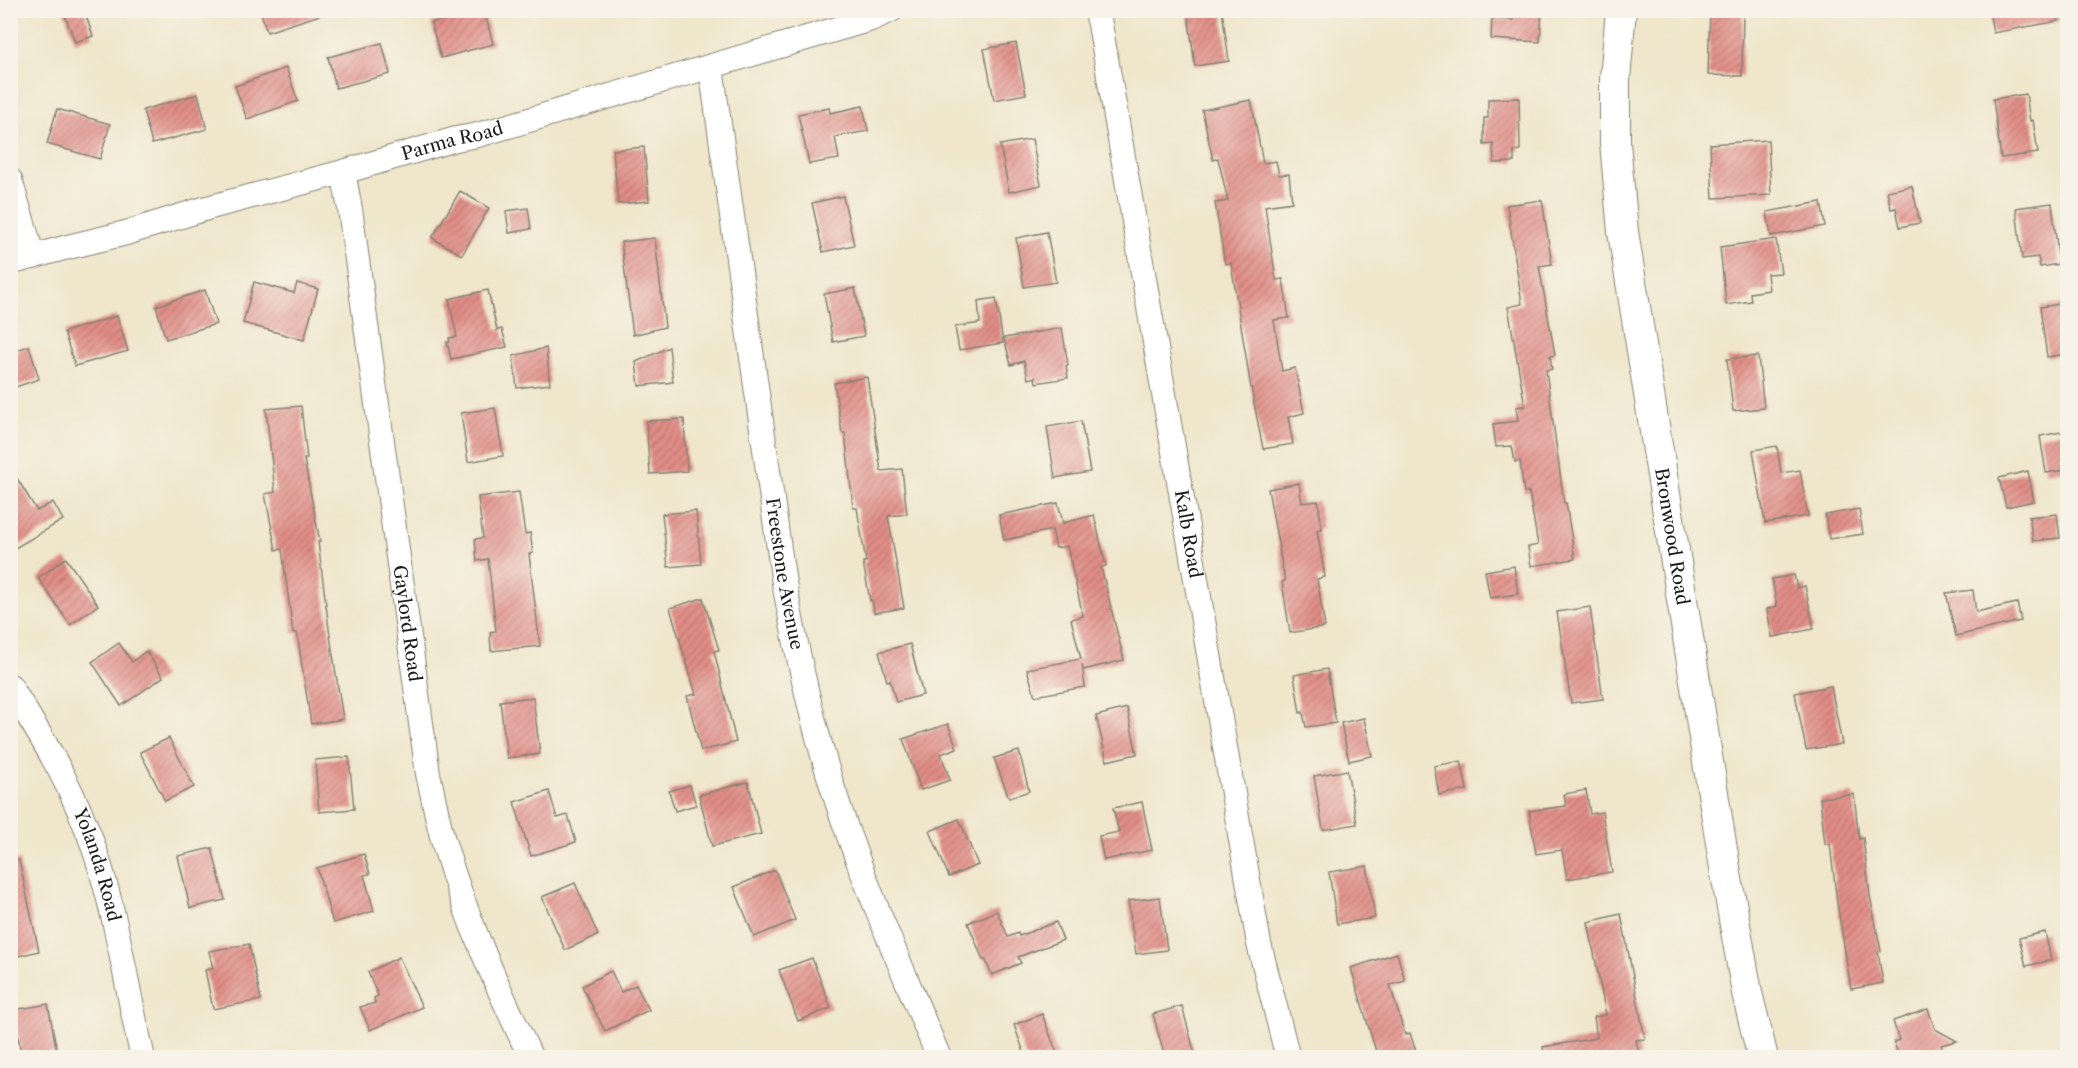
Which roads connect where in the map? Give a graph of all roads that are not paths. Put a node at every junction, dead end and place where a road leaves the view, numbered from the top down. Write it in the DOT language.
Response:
graph roads {
  1 [pos="891,10"];
  2 [pos="1096,10"];
  3 [pos="1621,10"];
  4 [pos="711,67"];
  5 [pos="343,172"];
  6 [pos="10,180"];
  7 [pos="22,260"];
  8 [pos="10,686"];
  9 [pos="143,1058"];
  10 [pos="531,1058"];
  11 [pos="939,1058"];
  12 [pos="1288,1058"];
  13 [pos="1763,1058"];
  1 -- 4 [label="street, Parma Road"];
  2 -- 12 [label="street, Kalb Road"];
  3 -- 13 [label="street, Bronwood Road"];
  4 -- 5 [label="street, Parma Road"];
  4 -- 11 [label="street, Freestone Avenue"];
  5 -- 7 [label="street, Parma Road"];
  5 -- 10 [label="street, Gaylord Road"];
  6 -- 7 [label="street"];
  8 -- 9 [label="street, Yolanda Road"];
}
